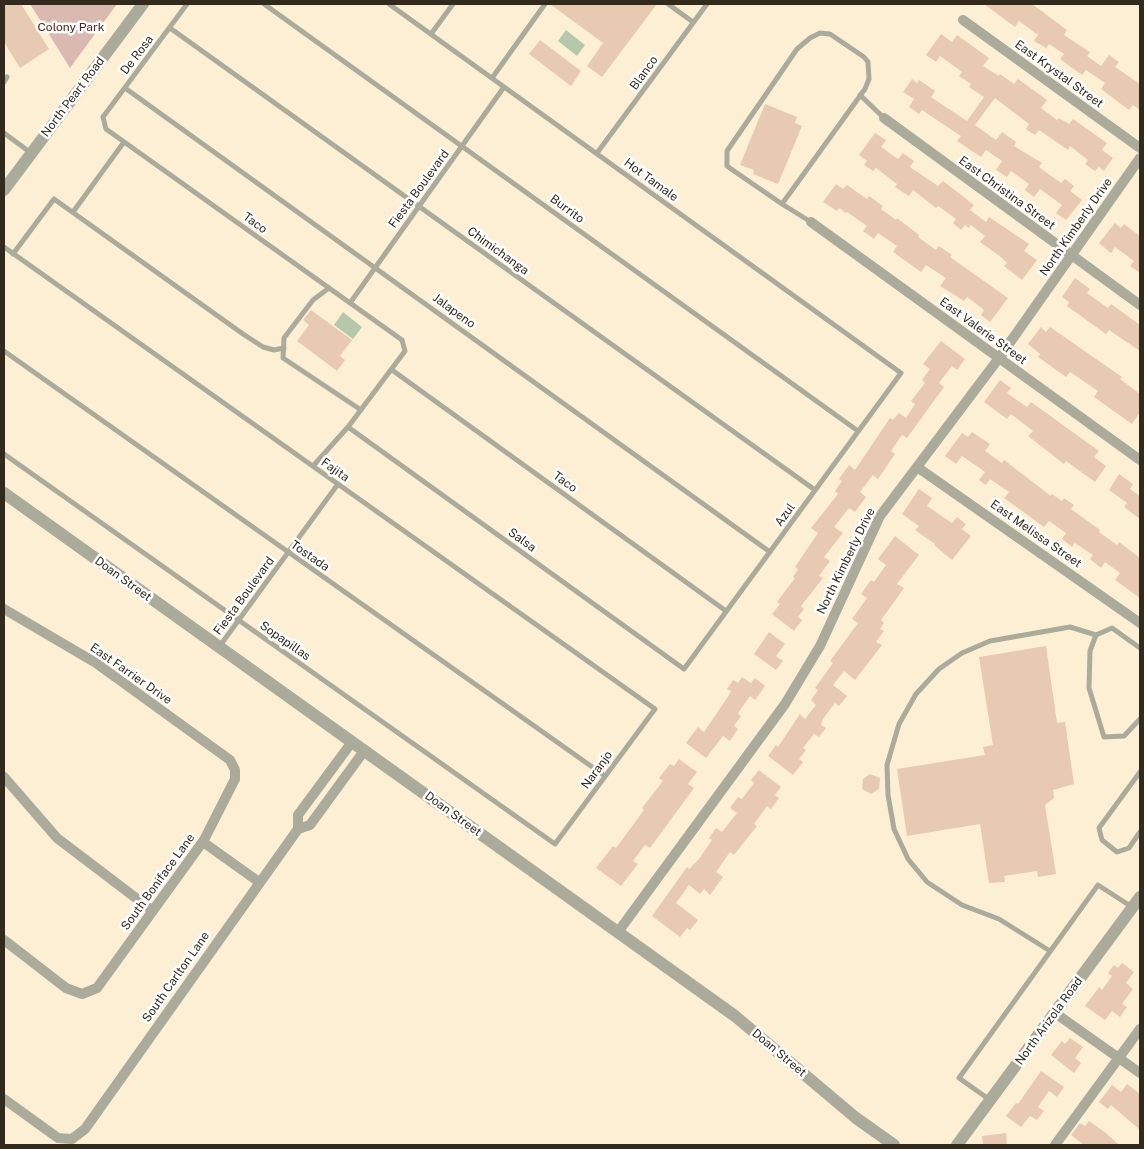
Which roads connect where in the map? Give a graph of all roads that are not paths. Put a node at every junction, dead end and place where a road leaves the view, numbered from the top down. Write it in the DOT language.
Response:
graph roads {
  1 [pos="143,4"];
  2 [pos="188,4"];
  3 [pos="264,4"];
  4 [pos="389,4"];
  5 [pos="453,4"];
  6 [pos="545,4"];
  7 [pos="668,4"];
  8 [pos="707,4"];
  9 [pos="964,20"];
  10 [pos="693,22"];
  11 [pos="170,28"];
  12 [pos="431,34"];
  13 [pos="492,78"];
  14 [pos="504,87"];
  15 [pos="125,88"];
  16 [pos="860,95"];
  17 [pos="103,117"];
  18 [pos="884,118"];
  19 [pos="4,133"];
  20 [pos="124,142"];
  21 [pos="462,146"];
  22 [pos="1140,148"];
  23 [pos="32,153"];
  24 [pos="597,154"];
  25 [pos="1140,158"];
  26 [pos="4,190"];
  27 [pos="782,204"];
  28 [pos="419,207"];
  29 [pos="73,212"];
  30 [pos="810,222"];
  31 [pos="4,247"];
  32 [pos="13,254"];
  33 [pos="1071,256"];
  34 [pos="375,267"];
  35 [pos="329,288"];
  36 [pos="350,303"];
  37 [pos="1140,305"];
  38 [pos="284,348"];
  39 [pos="4,351"];
  40 [pos="999,358"];
  41 [pos="392,370"];
  42 [pos="902,373"];
  43 [pos="361,410"];
  44 [pos="348,427"];
  45 [pos="858,431"];
  46 [pos="4,454"];
  47 [pos="1140,460"];
  48 [pos="313,466"];
  49 [pos="917,466"];
  50 [pos="338,484"];
  51 [pos="815,490"];
  52 [pos="4,493"];
  53 [pos="288,552"];
  54 [pos="770,552"];
  55 [pos="4,609"];
  56 [pos="726,611"];
  57 [pos="238,620"];
  58 [pos="1140,623"];
  59 [pos="1096,635"];
  60 [pos="219,647"];
  61 [pos="1140,648"];
  62 [pos="684,668"];
  63 [pos="655,709"];
  64 [pos="1140,719"];
  65 [pos="352,742"];
  66 [pos="364,751"];
  67 [pos="235,770"];
  68 [pos="1140,772"];
  69 [pos="605,776"];
  70 [pos="4,779"];
  71 [pos="298,828"];
  72 [pos="1140,832"];
  73 [pos="203,842"];
  74 [pos="555,844"];
  75 [pos="259,882"];
  76 [pos="1136,902"];
  77 [pos="153,911"];
  78 [pos="618,932"];
  79 [pos="4,940"];
  80 [pos="1050,952"];
  81 [pos="1055,1013"];
  82 [pos="1140,1029"];
  83 [pos="1119,1058"];
  84 [pos="1140,1073"];
  85 [pos="4,1099"];
  86 [pos="990,1100"];
  87 [pos="894,1145"];
  88 [pos="957,1145"];
  89 [pos="1055,1145"];
  1 -- 23 [label="street, North Peart Road"];
  2 -- 11 [label="lane, De Rosa"];
  3 -- 21 [label="lane, Burrito"];
  4 -- 12 [label="lane, Hot Tamale"];
  5 -- 12 [label="lane"];
  6 -- 13 [label="lane"];
  7 -- 10 [label="lane"];
  8 -- 10 [label="lane, Blanco"];
  9 -- 22 [label="street, East Krystal Street"];
  10 -- 24 [label="lane, Blanco"];
  11 -- 15 [label="lane, De Rosa"];
  11 -- 28 [label="lane, Chimichanga"];
  12 -- 13 [label="lane, Hot Tamale"];
  13 -- 14 [label="lane, Hot Tamale"];
  14 -- 21 [label="lane, Fiesta Boulevard"];
  14 -- 24 [label="lane, Hot Tamale"];
  15 -- 17 [label="lane, De Rosa"];
  15 -- 34 [label="lane, Jalapeno"];
  16 -- 18 [label="lane"];
  16 -- 27 [label="lane"];
  16 -- 27 [label="lane"];
  17 -- 20 [label="lane, Taco"];
  18 -- 33 [label="street, East Christina Street"];
  19 -- 23 [label="lane"];
  20 -- 29 [label="lane"];
  20 -- 35 [label="lane, Taco"];
  21 -- 28 [label="lane, Fiesta Boulevard"];
  21 -- 45 [label="lane, Burrito"];
  23 -- 26 [label="street, North Peart Road"];
  24 -- 42 [label="lane, Hot Tamale"];
  25 -- 33 [label="street, North Kimberly Drive"];
  27 -- 30 [label="lane"];
  28 -- 34 [label="lane, Fiesta Boulevard"];
  28 -- 51 [label="lane, Chimichanga"];
  29 -- 32 [label="lane"];
  29 -- 38 [label="lane"];
  30 -- 40 [label="street, East Valerie Street"];
  31 -- 32 [label="lane, Fajita"];
  32 -- 48 [label="lane, Fajita"];
  33 -- 37 [label="street, East Christina Street"];
  33 -- 40 [label="street, North Kimberly Drive"];
  34 -- 36 [label="lane, Fiesta Boulevard"];
  34 -- 54 [label="lane, Jalapeno"];
  35 -- 36 [label="lane, Taco"];
  35 -- 38 [label="lane"];
  36 -- 41 [label="lane, Taco"];
  38 -- 43 [label="lane"];
  39 -- 53 [label="lane, Tostada"];
  40 -- 47 [label="street, East Valerie Street"];
  40 -- 49 [label="street, North Kimberly Drive"];
  41 -- 43 [label="lane"];
  41 -- 56 [label="lane, Taco"];
  42 -- 45 [label="lane, Azul"];
  43 -- 44 [label="lane"];
  44 -- 48 [label="lane"];
  44 -- 62 [label="lane, Salsa"];
  45 -- 51 [label="lane, Azul"];
  46 -- 57 [label="lane, Sopapillas"];
  48 -- 50 [label="lane, Fajita"];
  49 -- 58 [label="street, East Melissa Street"];
  49 -- 78 [label="street, North Kimberly Drive"];
  50 -- 53 [label="lane, Fiesta Boulevard"];
  50 -- 63 [label="lane, Fajita"];
  51 -- 54 [label="lane, Azul"];
  52 -- 60 [label="street, Doan Street"];
  53 -- 57 [label="lane, Fiesta Boulevard"];
  53 -- 69 [label="lane, Tostada"];
  54 -- 56 [label="lane, Azul"];
  55 -- 67 [label="street, East Farrier Drive"];
  56 -- 62 [label="lane, Azul"];
  57 -- 60 [label="lane, Fiesta Boulevard"];
  57 -- 74 [label="lane, Sopapillas"];
  59 -- 61 [label="lane"];
  59 -- 64 [label="lane"];
  59 -- 80 [label="lane"];
  60 -- 65 [label="street, Doan Street"];
  63 -- 69 [label="lane, Naranjo"];
  65 -- 66 [label="street, Doan Street"];
  65 -- 71 [label="street, South Carlton Lane"];
  66 -- 71 [label="street, South Carlton Lane"];
  66 -- 78 [label="street, Doan Street"];
  67 -- 73 [label="street, South Boniface Lane"];
  68 -- 72 [label="lane"];
  69 -- 74 [label="lane, Naranjo"];
  70 -- 77 [label="street"];
  71 -- 75 [label="street, South Carlton Lane"];
  73 -- 75 [label="street"];
  73 -- 77 [label="street, South Boniface Lane"];
  75 -- 85 [label="street, South Carlton Lane"];
  76 -- 80 [label="lane"];
  76 -- 81 [label="street, North Arizola Road"];
  77 -- 79 [label="street, South Boniface Lane"];
  78 -- 87 [label="street, Doan Street"];
  80 -- 86 [label="lane"];
  81 -- 83 [label="street"];
  81 -- 86 [label="street, North Arizola Road"];
  82 -- 83 [label="street"];
  83 -- 84 [label="street"];
  83 -- 89 [label="street"];
  86 -- 88 [label="street, North Arizola Road"];
}
